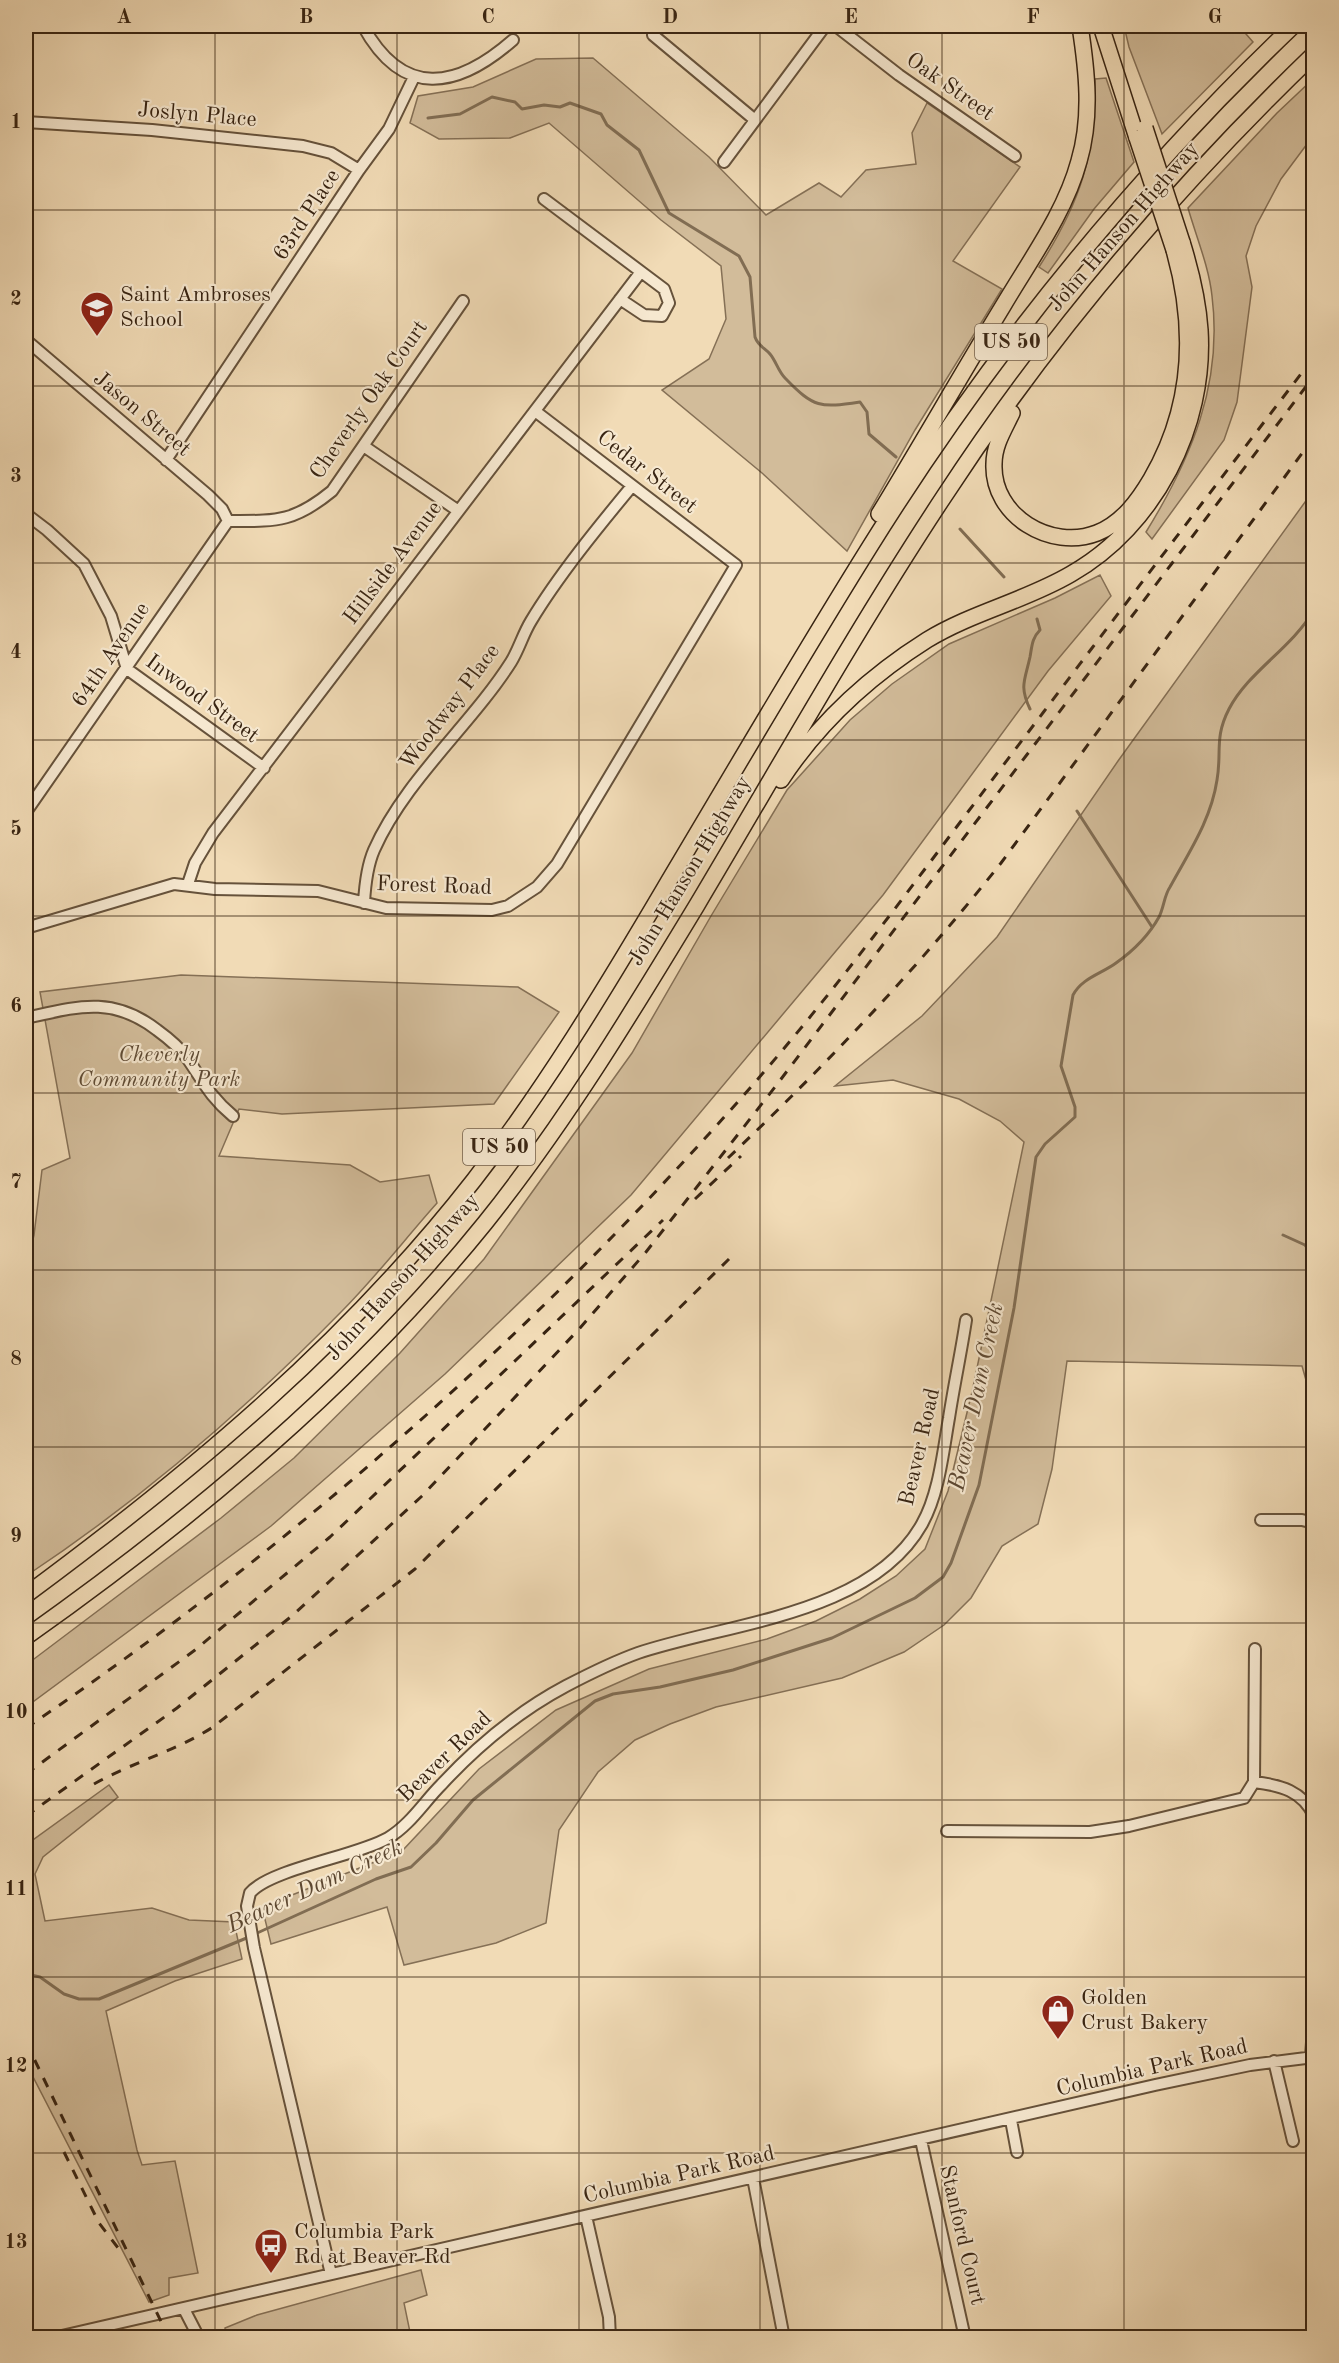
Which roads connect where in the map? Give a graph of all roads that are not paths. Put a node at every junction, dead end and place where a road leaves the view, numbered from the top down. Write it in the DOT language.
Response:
graph roads {
  1 [pos="363,26"];
  2 [pos="825,26"];
  3 [pos="836,26"];
  4 [pos="1080,26"];
  5 [pos="1101,26"];
  6 [pos="1112,26"];
  7 [pos="1293,26"];
  8 [pos="653,35"];
  9 [pos="513,40"];
  10 [pos="1314,54"];
  11 [pos="414,77"];
  12 [pos="754,120"];
  13 [pos="26,122"];
  14 [pos="1141,133"];
  15 [pos="1015,156"];
  16 [pos="724,162"];
  17 [pos="359,170"];
  18 [pos="544,199"];
  19 [pos="1178,246"];
  20 [pos="640,273"];
  21 [pos="620,299"];
  22 [pos="463,301"];
  23 [pos="26,340"];
  24 [pos="1036,367"];
  25 [pos="535,411"];
  26 [pos="365,447"];
  27 [pos="166,460"];
  28 [pos="632,486"];
  29 [pos="457,510"];
  30 [pos="26,514"];
  31 [pos="228,521"];
  32 [pos="736,565"];
  33 [pos="842,591"];
  34 [pos="127,669"];
  35 [pos="264,768"];
  36 [pos="26,812"];
  37 [pos="726,855"];
  38 [pos="188,884"];
  39 [pos="364,903"];
  40 [pos="26,928"];
  41 [pos="26,1018"];
  42 [pos="233,1116"];
  43 [pos="966,1320"];
  44 [pos="1261,1520"];
  45 [pos="1314,1523"];
  46 [pos="26,1595"];
  47 [pos="26,1637"];
  48 [pos="1255,1649"];
  49 [pos="1254,1782"];
  50 [pos="1312,1807"];
  51 [pos="947,1832"];
  52 [pos="1314,2013"];
  53 [pos="1312,2057"];
  54 [pos="1274,2061"];
  55 [pos="1011,2120"];
  56 [pos="921,2140"];
  57 [pos="1293,2141"];
  58 [pos="1017,2152"];
  59 [pos="753,2178"];
  60 [pos="586,2216"];
  61 [pos="331,2274"];
  62 [pos="184,2309"];
  63 [pos="53,2337"];
  64 [pos="199,2337"];
  65 [pos="610,2337"];
  66 [pos="784,2337"];
  67 [pos="965,2337"];
  1 -- 11 [label="street"];
  2 -- 12 [label="street"];
  3 -- 15 [label="street, Oak Street"];
  4 -- 33 [label="highway"];
  5 -- 14 [label="highway"];
  6 -- 14 [label="highway"];
  7 -- 33 [label="highway, John Hanson Highway / US 50"];
  8 -- 12 [label="street"];
  9 -- 11 [label="street"];
  10 -- 24 [label="highway, John Hanson Highway / US 50"];
  11 -- 17 [label="street, 63rd Place"];
  12 -- 16 [label="street"];
  13 -- 17 [label="street, Joslyn Place"];
  14 -- 19 [label="highway, bridge"];
  17 -- 27 [label="street, 63rd Place"];
  18 -- 20 [label="street"];
  19 -- 24 [label="highway"];
  19 -- 37 [label="highway"];
  20 -- 21 [label="street, Hillside Avenue"];
  20 -- 21 [label="street"];
  21 -- 25 [label="street, Hillside Avenue"];
  22 -- 26 [label="street, Cheverly Oak Court"];
  23 -- 27 [label="street, Jason Street"];
  24 -- 37 [label="highway, John Hanson Highway / US 50"];
  25 -- 28 [label="street, Cedar Street"];
  25 -- 29 [label="street, Hillside Avenue"];
  26 -- 29 [label="street"];
  26 -- 31 [label="street, Cheverly Oak Court"];
  27 -- 31 [label="street, Jason Street"];
  28 -- 32 [label="street, Cedar Street"];
  28 -- 39 [label="street, Woodway Place"];
  29 -- 35 [label="street, Hillside Avenue"];
  30 -- 34 [label="street, Inwood Street"];
  31 -- 34 [label="street, 64th Avenue"];
  32 -- 39 [label="street, Forest Road"];
  33 -- 46 [label="highway, John Hanson Highway / US 50"];
  34 -- 35 [label="street, Inwood Street"];
  34 -- 36 [label="street, 64th Avenue"];
  35 -- 38 [label="street, Hillside Avenue"];
  37 -- 47 [label="highway, John Hanson Highway / US 50"];
  38 -- 39 [label="street, Forest Road"];
  38 -- 40 [label="street, Forest Road"];
  41 -- 42 [label="street"];
  43 -- 61 [label="street, Beaver Road"];
  44 -- 45 [label="street"];
  48 -- 49 [label="street"];
  49 -- 50 [label="street"];
  49 -- 51 [label="street"];
  52 -- 53 [label="street"];
  53 -- 54 [label="street, Columbia Park Road"];
  54 -- 55 [label="street, Columbia Park Road"];
  54 -- 57 [label="street"];
  55 -- 56 [label="street, Columbia Park Road"];
  55 -- 58 [label="street"];
  56 -- 59 [label="street, Columbia Park Road"];
  56 -- 67 [label="street, Stanford Court"];
  59 -- 60 [label="street, Columbia Park Road"];
  59 -- 66 [label="street"];
  60 -- 61 [label="street, Columbia Park Road"];
  60 -- 65 [label="street"];
  61 -- 62 [label="street, Columbia Park Road"];
  62 -- 63 [label="street, Columbia Park Road"];
  62 -- 64 [label="street"];
}
